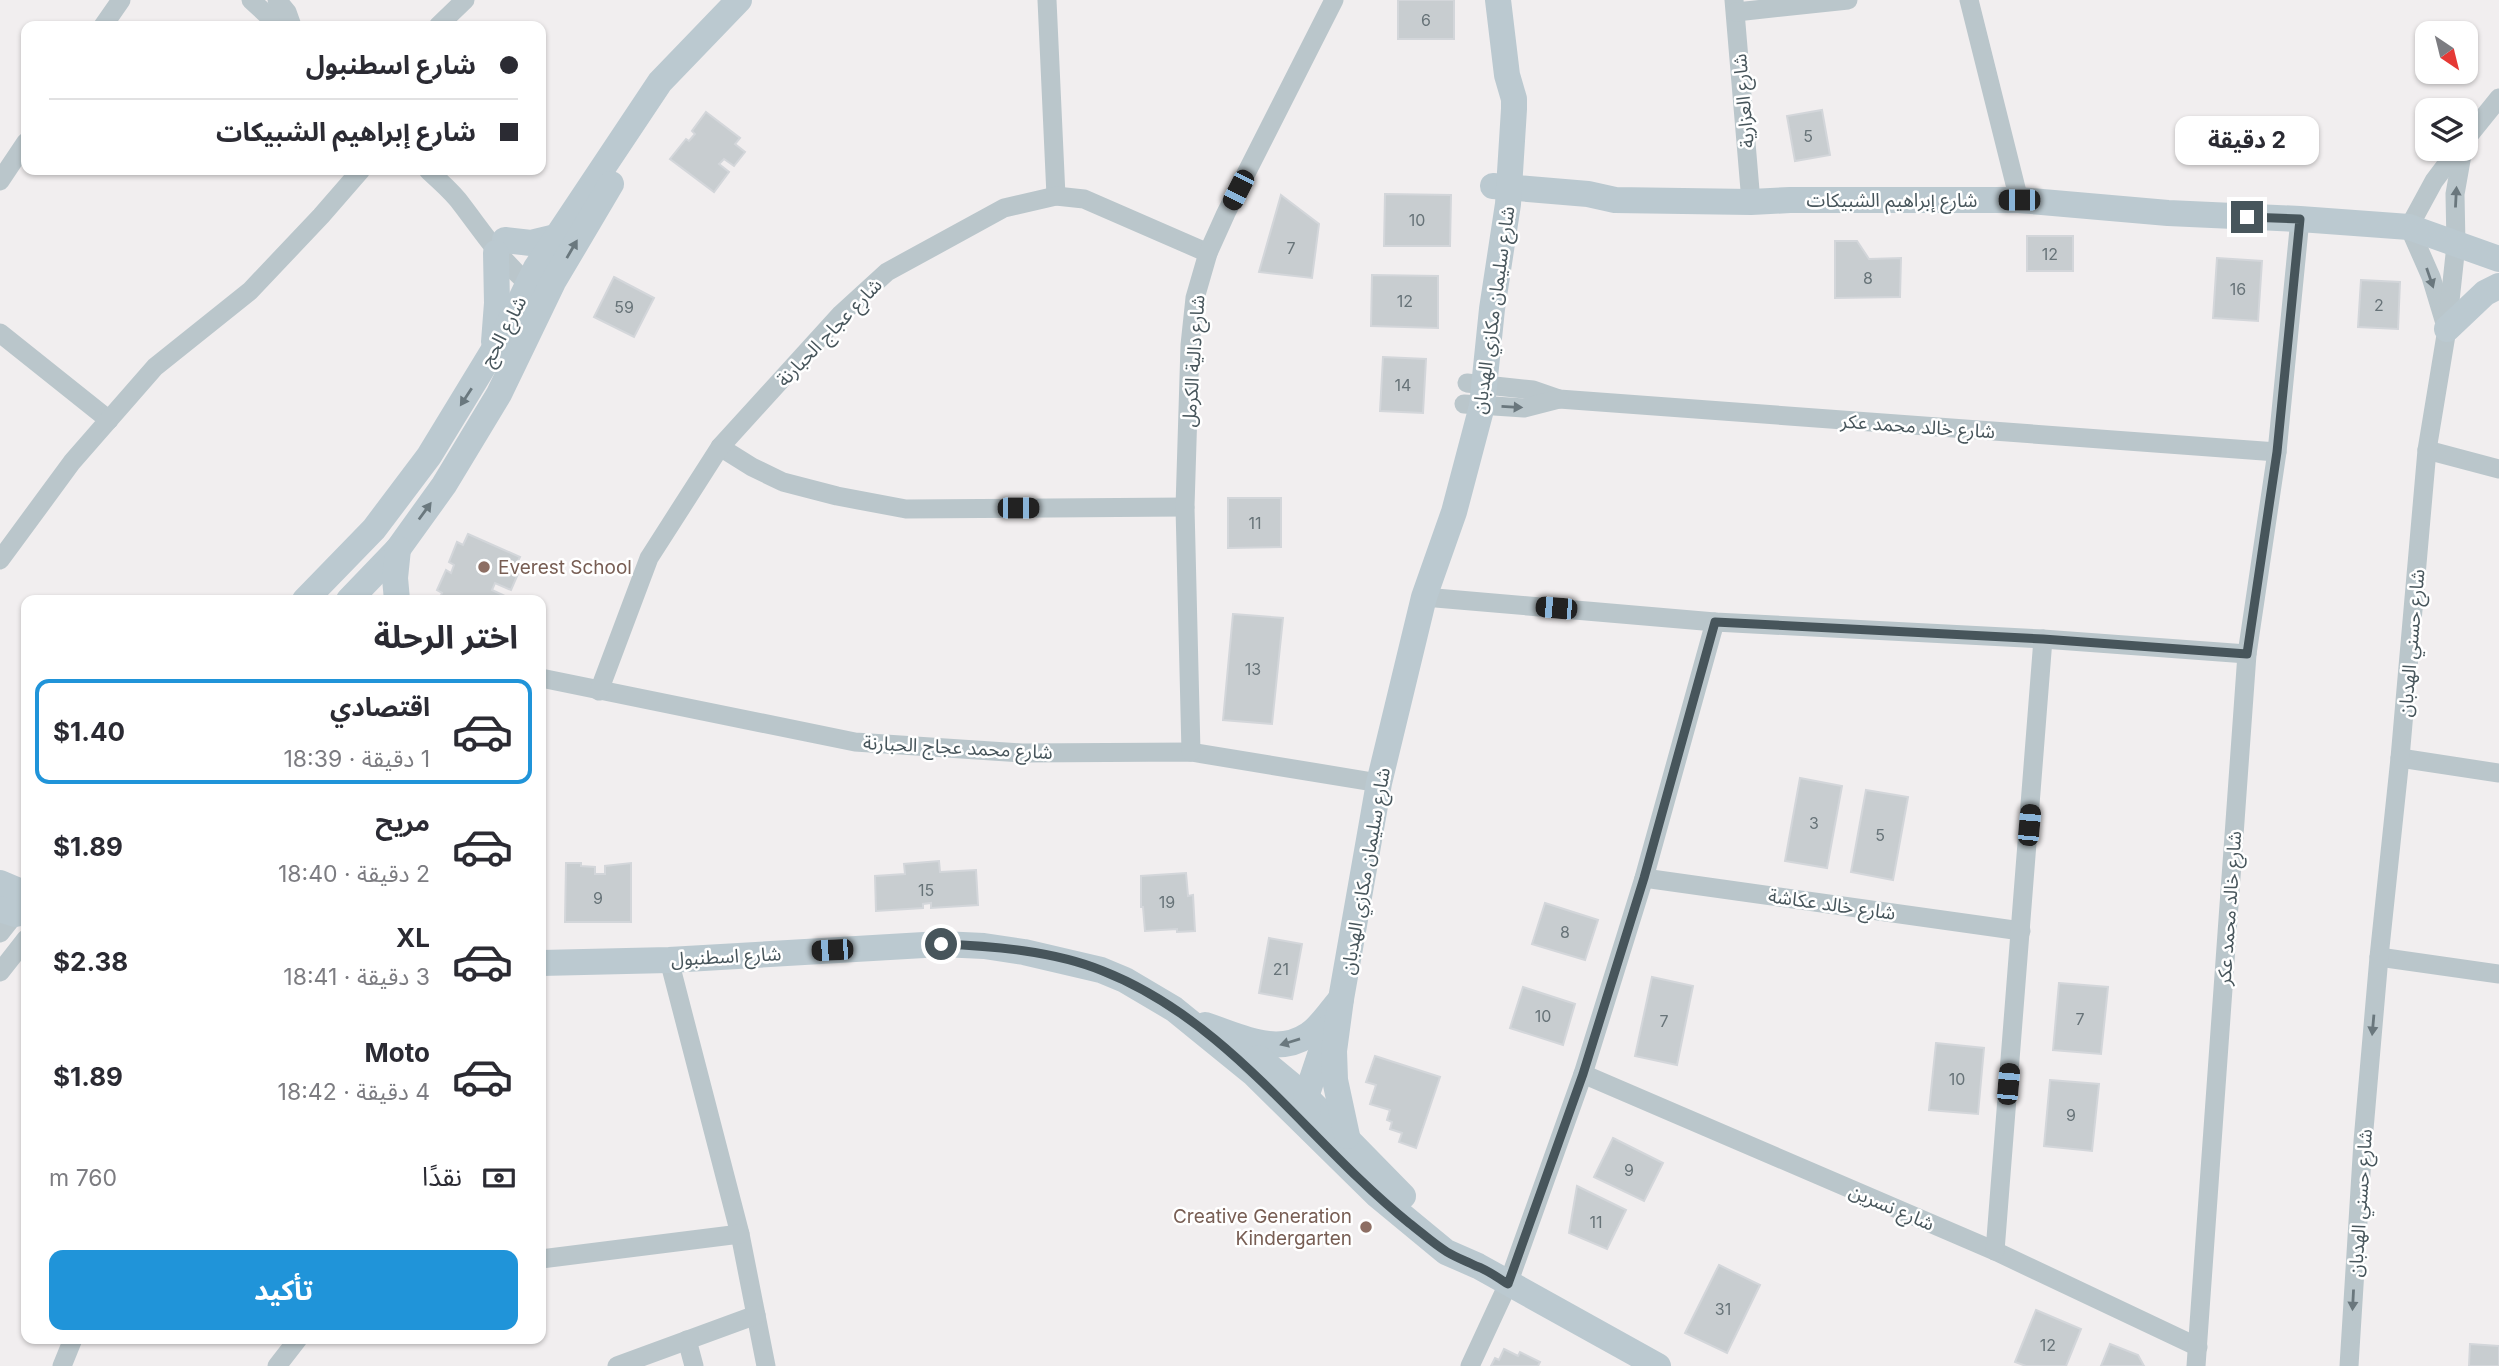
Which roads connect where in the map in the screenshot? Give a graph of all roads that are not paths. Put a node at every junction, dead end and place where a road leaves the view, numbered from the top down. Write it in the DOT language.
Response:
graph roads {
  1 [pos="121,0"];
  2 [pos="251,0"];
  3 [pos="277,0"];
  4 [pos="466,0"];
  5 [pos="739,0"];
  6 [pos="1047,0"];
  7 [pos="1335,0"];
  8 [pos="1498,0"];
  9 [pos="1849,0"];
  10 [pos="1969,0"];
  11 [pos="1735,6"];
  12 [pos="106,21"];
  13 [pos="274,21"];
  14 [pos="290,21"];
  15 [pos="443,21"];
  16 [pos="689,54"];
  17 [pos="2499,98"];
  18 [pos="2478,124"];
  19 [pos="21,150"];
  20 [pos="2450,161"];
  21 [pos="2459,161"];
  22 [pos="356,175"];
  23 [pos="433,175"];
  24 [pos="0,181"];
  25 [pos="1500,195"];
  26 [pos="1056,196"];
  27 [pos="2019,200"];
  28 [pos="1751,202"];
  29 [pos="2300,219"];
  30 [pos="2409,227"];
  31 [pos="556,237"];
  32 [pos="2456,245"];
  33 [pos="501,246"];
  34 [pos="1208,253"];
  35 [pos="2499,260"];
  36 [pos="540,283"];
  37 [pos="2499,286"];
  38 [pos="2447,329"];
  39 [pos="0,333"];
  40 [pos="492,353"];
  41 [pos="1474,394"];
  42 [pos="109,420"];
  43 [pos="720,447"];
  44 [pos="2427,450"];
  45 [pos="2277,452"];
  46 [pos="2499,469"];
  47 [pos="1185,507"];
  48 [pos="398,549"];
  49 [pos="0,560"];
  50 [pos="315,595"];
  51 [pos="354,595"];
  52 [pos="397,595"];
  53 [pos="1424,597"];
  54 [pos="1715,622"];
  55 [pos="2043,639"];
  56 [pos="2247,654"];
  57 [pos="546,679"];
  58 [pos="599,691"];
  59 [pos="1191,752"];
  60 [pos="2400,758"];
  61 [pos="2499,773"];
  62 [pos="1380,783"];
  63 [pos="1644,878"];
  64 [pos="0,883"];
  65 [pos="16,911"];
  66 [pos="2021,931"];
  67 [pos="21,945"];
  68 [pos="2379,957"];
  69 [pos="669,960"];
  70 [pos="546,963"];
  71 [pos="0,972"];
  72 [pos="2499,974"];
  73 [pos="1341,999"];
  74 [pos="1189,1020"];
  75 [pos="1583,1074"];
  76 [pos="1306,1097"];
  77 [pos="1315,1133"];
  78 [pos="1346,1136"];
  79 [pos="740,1234"];
  80 [pos="1995,1251"];
  81 [pos="546,1258"];
  82 [pos="1478,1266"];
  83 [pos="1508,1284"];
  84 [pos="755,1315"];
  85 [pos="687,1340"];
  86 [pos="71,1344"];
  87 [pos="294,1344"];
  88 [pos="2197,1357"];
  89 [pos="623,1365"];
  90 [pos="62,1366"];
  91 [pos="277,1366"];
  92 [pos="694,1366"];
  93 [pos="766,1366"];
  94 [pos="1470,1366"];
  95 [pos="1658,1366"];
  96 [pos="2349,1366"];
  1 -- 12 [label="street"];
  2 -- 13 [label="street"];
  3 -- 14 [label="street"];
  4 -- 15 [label="street"];
  5 -- 16 [label="street, شارع الحج"];
  6 -- 26 [label="street"];
  7 -- 34 [label="street, شارع دالية الكرمل"];
  8 -- 25 [label="street, شارع سليمان مكازي الهدبان"];
  9 -- 11 [label="street"];
  10 -- 27 [label="street"];
  11 -- 28 [label="street, شارع العزارية"];
  16 -- 31 [label="street, شارع الحج"];
  36 -- 16 [label="street, شارع الحج, one-way"];
  17 -- 18 [label="street"];
  19 -- 24 [label="street"];
  20 -- 30 [label="street"];
  32 -- 21 [label="street, شارع حسني الهدبان, one-way"];
  22 -- 42 [label="street"];
  23 -- 33 [label="street"];
  25 -- 28 [label="street, شارع إبراهيم الشبيكات"];
  25 -- 41 [label="street, شارع سليمان مكازي الهدبان"];
  26 -- 34 [label="street, شارع عجاج الحبارنة"];
  26 -- 43 [label="street, شارع عجاج الحبارنة"];
  27 -- 28 [label="street, شارع إبراهيم الشبيكات"];
  27 -- 29 [label="street, شارع إبراهيم الشبيكات"];
  29 -- 30 [label="street, شارع إبراهيم الشبيكات"];
  29 -- 45 [label="street, شارع خالد محمد عكر"];
  30 -- 32 [label="street, شارع إبراهيم الشبيكات"];
  30 -- 38 [label="street, شارع حسني الهدبان, one-way"];
  31 -- 33 [label="street"];
  31 -- 36 [label="street, شارع الحج"];
  32 -- 35 [label="street, شارع إبراهيم الشبيكات"];
  32 -- 38 [label="street, شارع حسني الهدبان"];
  33 -- 36 [label="street"];
  33 -- 40 [label="street"];
  34 -- 47 [label="street, شارع دالية الكرمل"];
  36 -- 40 [label="street, شارع الحج"];
  48 -- 36 [label="street, شارع الحج, one-way"];
  37 -- 38 [label="street"];
  38 -- 44 [label="street, شارع حسني الهدبان"];
  39 -- 42 [label="street"];
  40 -- 50 [label="street, شارع الحج, one-way"];
  41 -- 45 [label="street, شارع خالد محمد عكر"];
  41 -- 53 [label="street, شارع سليمان مكازي الهدبان"];
  42 -- 49 [label="street"];
  43 -- 47 [label="street"];
  43 -- 58 [label="street, شارع عجاج الحبارنة"];
  44 -- 46 [label="street"];
  44 -- 60 [label="street, شارع حسني الهدبان"];
  45 -- 56 [label="street, شارع خالد محمد عكر"];
  47 -- 59 [label="street, شارع دالية الكرمل"];
  48 -- 51 [label="street, شارع الحج"];
  48 -- 52 [label="street"];
  53 -- 54 [label="street"];
  53 -- 62 [label="street, شارع سليمان مكازي الهدبان"];
  54 -- 55 [label="street"];
  54 -- 63 [label="street"];
  55 -- 56 [label="street"];
  55 -- 66 [label="street"];
  56 -- 88 [label="street, شارع خالد محمد عكر"];
  57 -- 58 [label="street, شارع محمد عجاج الحبارنة"];
  58 -- 59 [label="street, شارع محمد عجاج الحبارنة"];
  59 -- 62 [label="street, شارع محمد عجاج الحبارنة"];
  60 -- 61 [label="street"];
  60 -- 68 [label="street, شارع حسني الهدبان"];
  62 -- 73 [label="street, شارع سليمان مكازي الهدبان"];
  63 -- 66 [label="street, شارع خالد عكاشة"];
  63 -- 75 [label="street"];
  64 -- 65 [label="street"];
  66 -- 80 [label="street"];
  67 -- 71 [label="street"];
  68 -- 72 [label="street"];
  68 -- 96 [label="street, شارع حسني الهدبان, one-way"];
  69 -- 70 [label="street, شارع اسطنبول"];
  69 -- 74 [label="street, شارع اسطنبول"];
  69 -- 79 [label="street"];
  73 -- 74 [label="street, one-way"];
  73 -- 76 [label="street, شارع سليمان مكازي الهدبان"];
  73 -- 78 [label="street, شارع سليمان مكازي الهدبان"];
  74 -- 76 [label="street, شارع اسطنبول"];
  74 -- 77 [label="street, شارع اسطنبول"];
  75 -- 80 [label="street, شارع نسرين"];
  75 -- 83 [label="street"];
  76 -- 77 [label="street"];
  76 -- 78 [label="street, شارع اسطنبول"];
  77 -- 82 [label="street, شارع اسطنبول"];
  78 -- 82 [label="street, شارع اسطنبول"];
  79 -- 81 [label="street"];
  79 -- 84 [label="street"];
  80 -- 88 [label="street, شارع نسرين"];
  82 -- 83 [label="street, شارع اسطنبول"];
  83 -- 94 [label="street"];
  83 -- 95 [label="street, شارع اسطنبول"];
  84 -- 85 [label="street"];
  84 -- 93 [label="street"];
  85 -- 89 [label="street"];
  85 -- 92 [label="street"];
  86 -- 90 [label="street"];
  87 -- 91 [label="street"];
}
